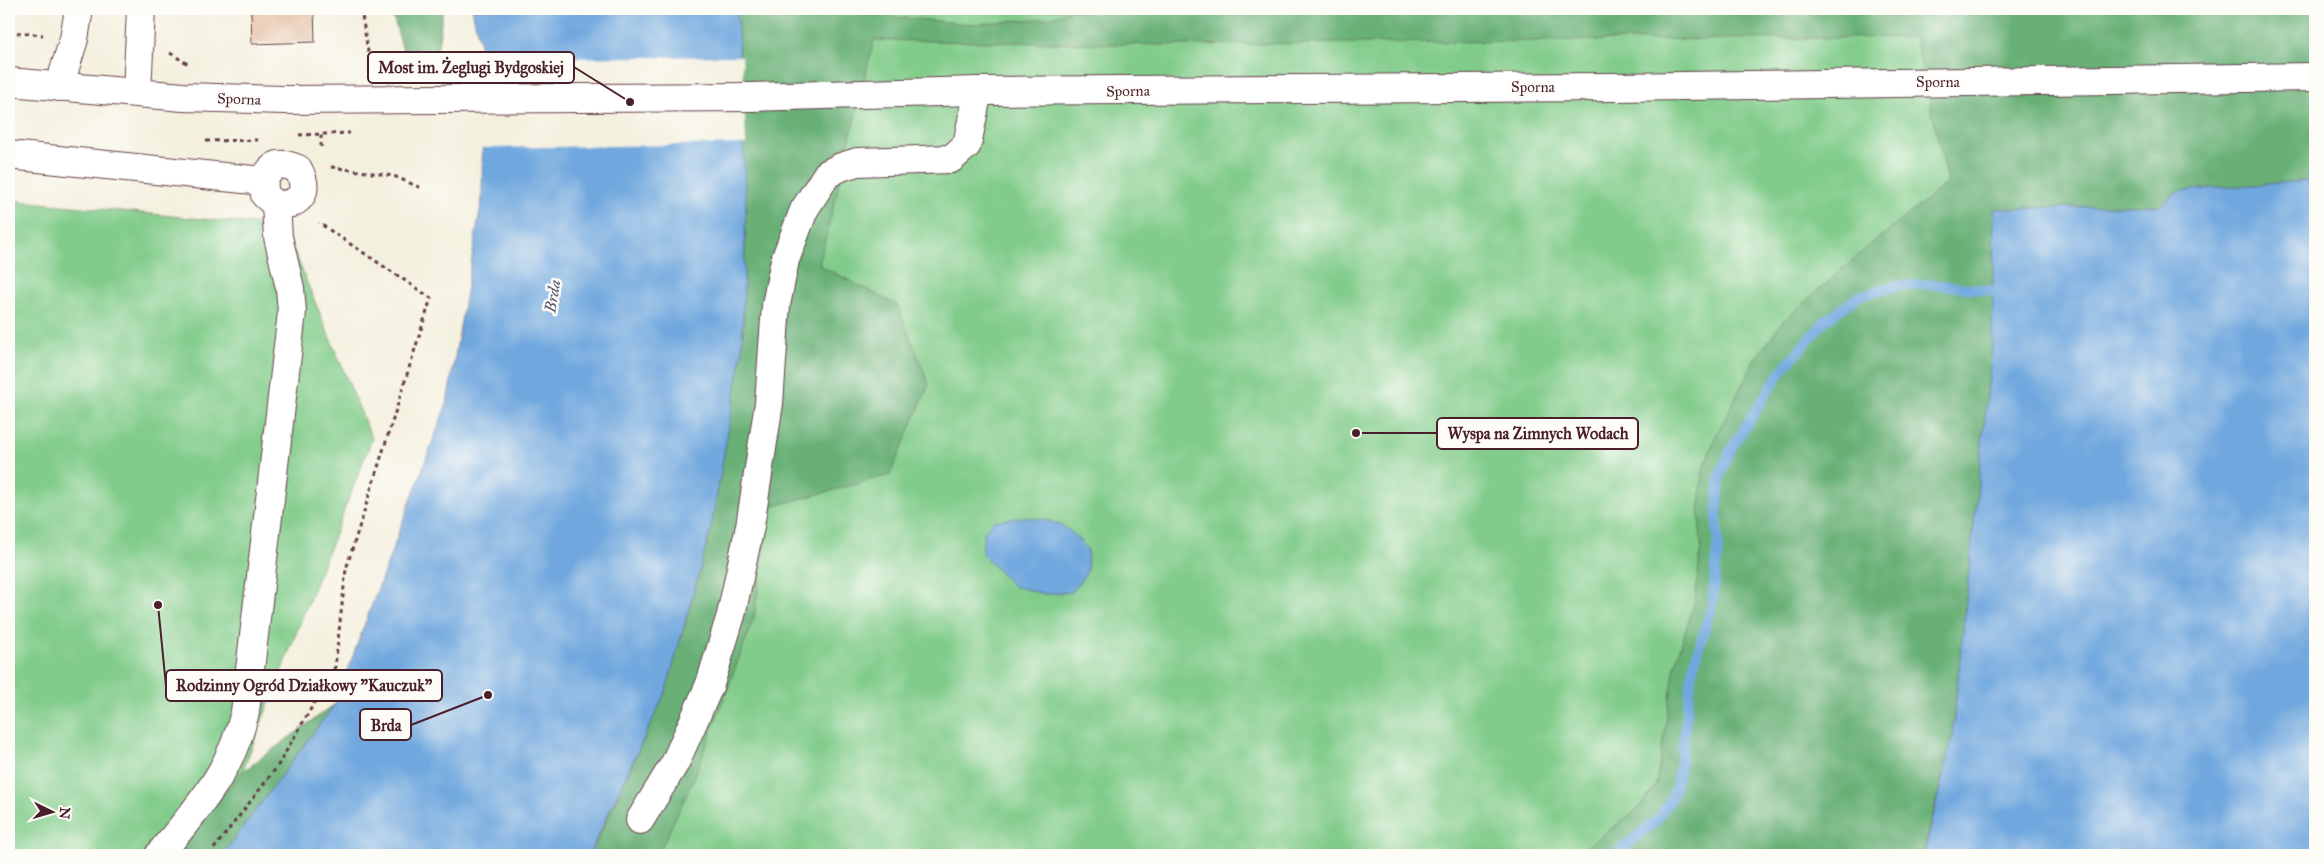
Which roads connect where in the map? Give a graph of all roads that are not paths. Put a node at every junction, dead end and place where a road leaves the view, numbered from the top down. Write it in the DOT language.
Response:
graph roads {
  1 [pos="79,9"];
  2 [pos="141,9"];
  3 [pos="2315,77"];
  4 [pos="9,82"];
  5 [pos="59,87"];
  6 [pos="978,91"];
  7 [pos="137,93"];
  8 [pos="9,155"];
  9 [pos="262,181"];
  10 [pos="284,205"];
  11 [pos="640,820"];
  12 [pos="159,855"];
  1 -- 5 [label="street"];
  2 -- 7 [label="street"];
  3 -- 6 [label="street, Sporna"];
  4 -- 5 [label="street, Sporna"];
  5 -- 7 [label="street, Sporna"];
  6 -- 7 [label="street, Sporna"];
  6 -- 11 [label="street"];
  8 -- 9 [label="street"];
  9 -- 10 [label="street"];
  9 -- 10 [label="street"];
  10 -- 12 [label="street"];
}
